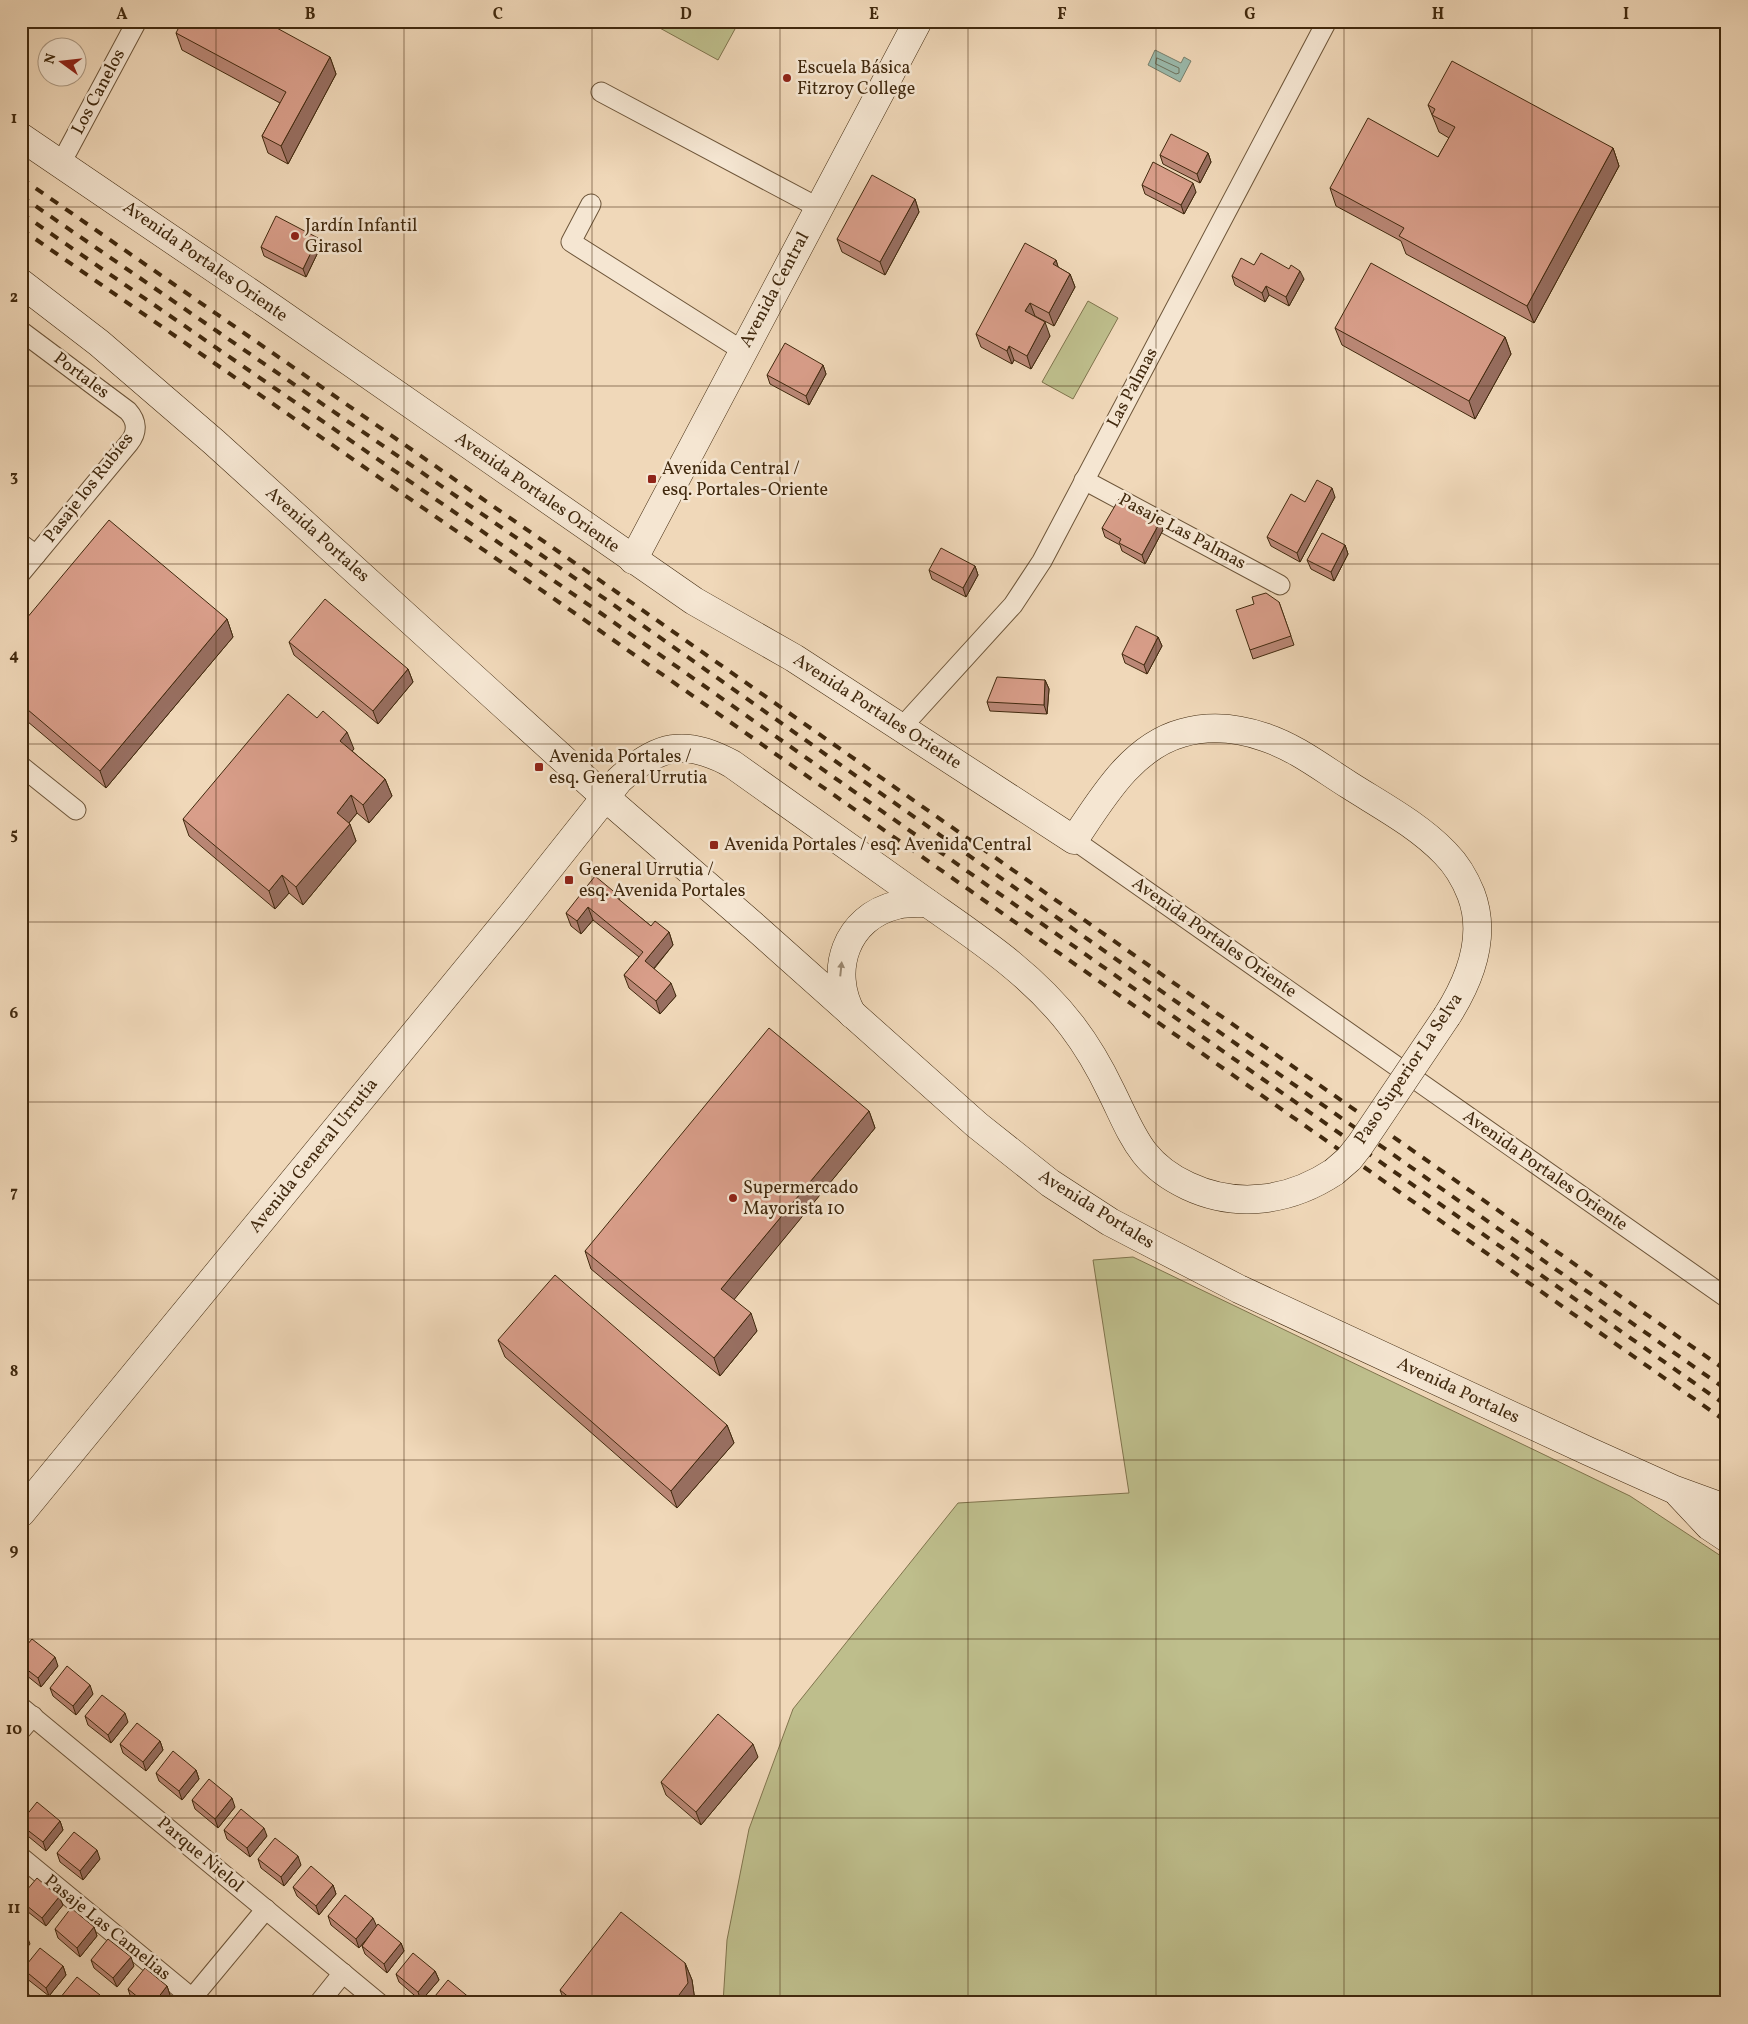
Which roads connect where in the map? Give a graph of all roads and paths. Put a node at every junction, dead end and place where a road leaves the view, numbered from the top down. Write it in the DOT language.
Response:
graph roads {
  1 [pos="137,21"];
  2 [pos="918,21"];
  3 [pos="1327,21"];
  4 [pos="601,92"];
  5 [pos="21,137"];
  6 [pos="61,163"];
  7 [pos="591,204"];
  8 [pos="819,208"];
  9 [pos="21,283"];
  10 [pos="21,332"];
  11 [pos="743,351"];
  12 [pos="136,426"];
  13 [pos="1084,480"];
  14 [pos="21,544"];
  15 [pos="36,555"];
  16 [pos="632,560"];
  17 [pos="21,573"];
  18 [pos="1280,585"];
  19 [pos="901,728"];
  20 [pos="21,766"];
  21 [pos="605,797"];
  22 [pos="76,810"];
  23 [pos="1074,840"];
  24 [pos="927,903"];
  25 [pos="853,1016"];
  26 [pos="1727,1298"];
  27 [pos="1674,1490"];
  28 [pos="1727,1511"];
  29 [pos="21,1513"];
  30 [pos="1727,1538"];
  31 [pos="25,1718"];
  32 [pos="21,1858"];
  33 [pos="266,1909"];
  34 [pos="343,1973"];
  35 [pos="190,2000"];
  36 [pos="319,2003"];
  37 [pos="379,2003"];
  1 -- 6 [label="street, Los Canelos"];
  2 -- 8 [label="street, Avenida Central"];
  3 -- 13 [label="street, Las Palmas"];
  4 -- 8 [label="street"];
  5 -- 6 [label="street, Avenida Portales Oriente"];
  6 -- 16 [label="street, Avenida Portales Oriente"];
  7 -- 11 [label="street"];
  8 -- 11 [label="street, Avenida Central"];
  9 -- 21 [label="street, Avenida Portales"];
  10 -- 12 [label="street, Portales"];
  11 -- 16 [label="street, Avenida Central"];
  12 -- 15 [label="street, Pasaje los Rubíes"];
  13 -- 18 [label="street, Pasaje Las Palmas"];
  13 -- 19 [label="street, Las Palmas"];
  14 -- 15 [label="street"];
  15 -- 17 [label="street, Pasaje los Rubíes"];
  16 -- 19 [label="street, Avenida Portales Oriente"];
  19 -- 23 [label="street, Avenida Portales Oriente"];
  20 -- 22 [label="street"];
  21 -- 24 [label="street"];
  21 -- 25 [label="street, Avenida Portales"];
  21 -- 29 [label="street, Avenida General Urrutia"];
  23 -- 24 [label="street, Paso Superior La Selva, bridge"];
  23 -- 26 [label="street, Avenida Portales Oriente"];
  25 -- 24 [label="street, one-way"];
  25 -- 27 [label="street, Avenida Portales"];
  27 -- 28 [label="street, Avenida Portales"];
  27 -- 30 [label="street, Avenida Portales"];
  31 -- 33 [label="street, Parque Ńielol"];
  32 -- 35 [label="street, Pasaje Las Camelias"];
  33 -- 34 [label="street, Parque Ńielol"];
  33 -- 35 [label="street"];
  34 -- 36 [label="street"];
  34 -- 37 [label="street, Parque Ńielol"];
}
